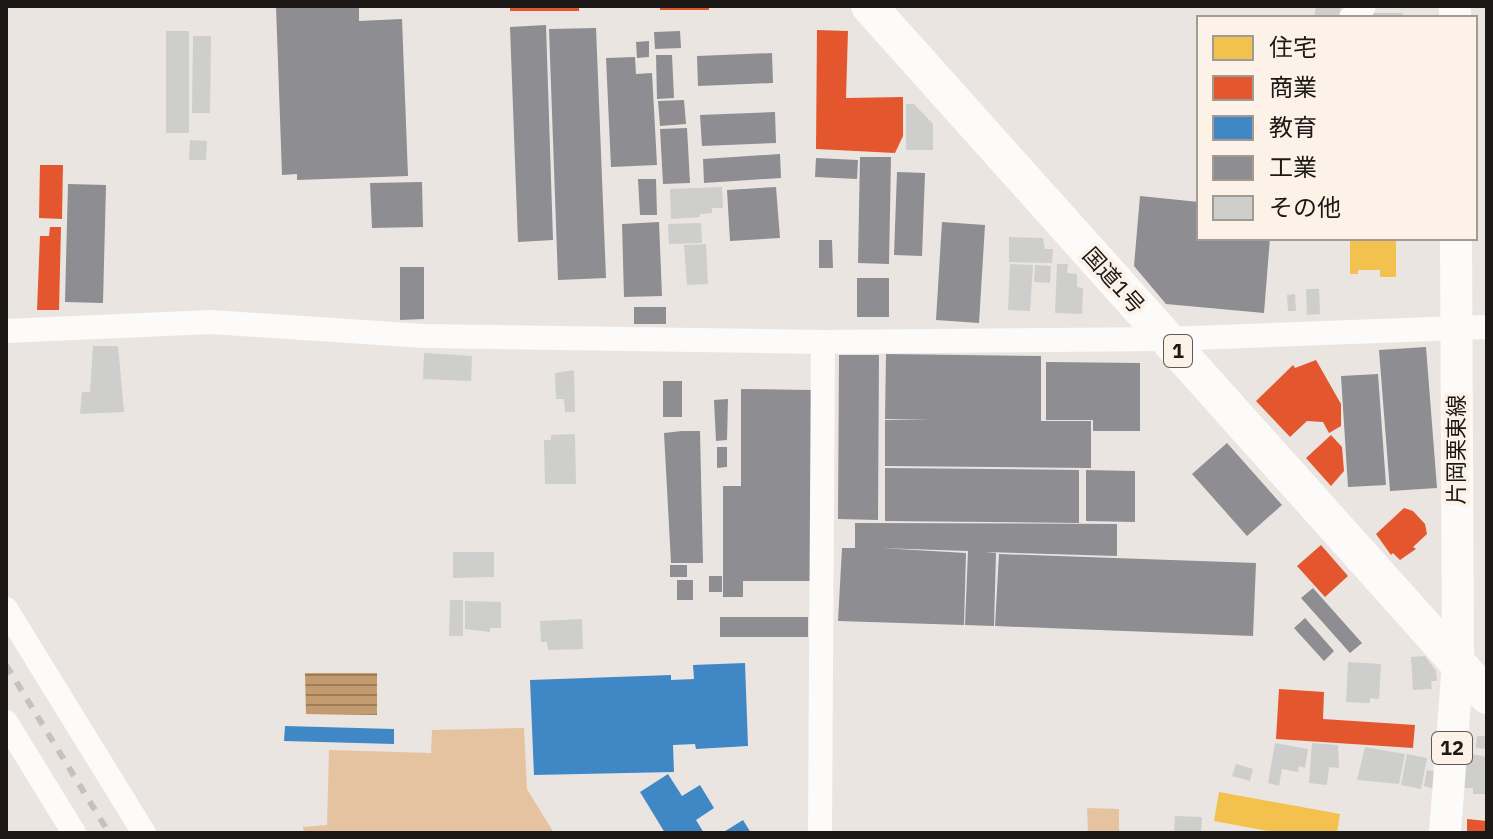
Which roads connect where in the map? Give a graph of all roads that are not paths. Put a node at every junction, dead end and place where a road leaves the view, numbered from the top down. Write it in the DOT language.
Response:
graph roads {
  1 [pos="869,6"];
  2 [pos="1456,240"];
  3 [pos="1471,327"];
  4 [pos="6,331"];
  5 [pos="1166,339"];
  6 [pos="823,342"];
  7 [pos="6,609"];
  8 [pos="1458,663"];
  9 [pos="1487,696"];
  10 [pos="6,722"];
  11 [pos="74,833"];
  12 [pos="144,833"];
  13 [pos="820,833"];
  14 [pos="1445,833"];
  1 -- 5 [label="highway, 国道1号 / 1"];
  2 -- 3 [label="main road, 片岡栗東線"];
  3 -- 5 [label="street"];
  3 -- 8 [label="main road, 片岡栗東線"];
  4 -- 6 [label="street"];
  5 -- 6 [label="street"];
  5 -- 8 [label="highway, 国道1号 / 1"];
  6 -- 13 [label="street"];
  7 -- 12 [label="street"];
  8 -- 9 [label="highway, 国道1号 / 1"];
  8 -- 14 [label="main road, 12"];
  10 -- 11 [label="street"];
}
